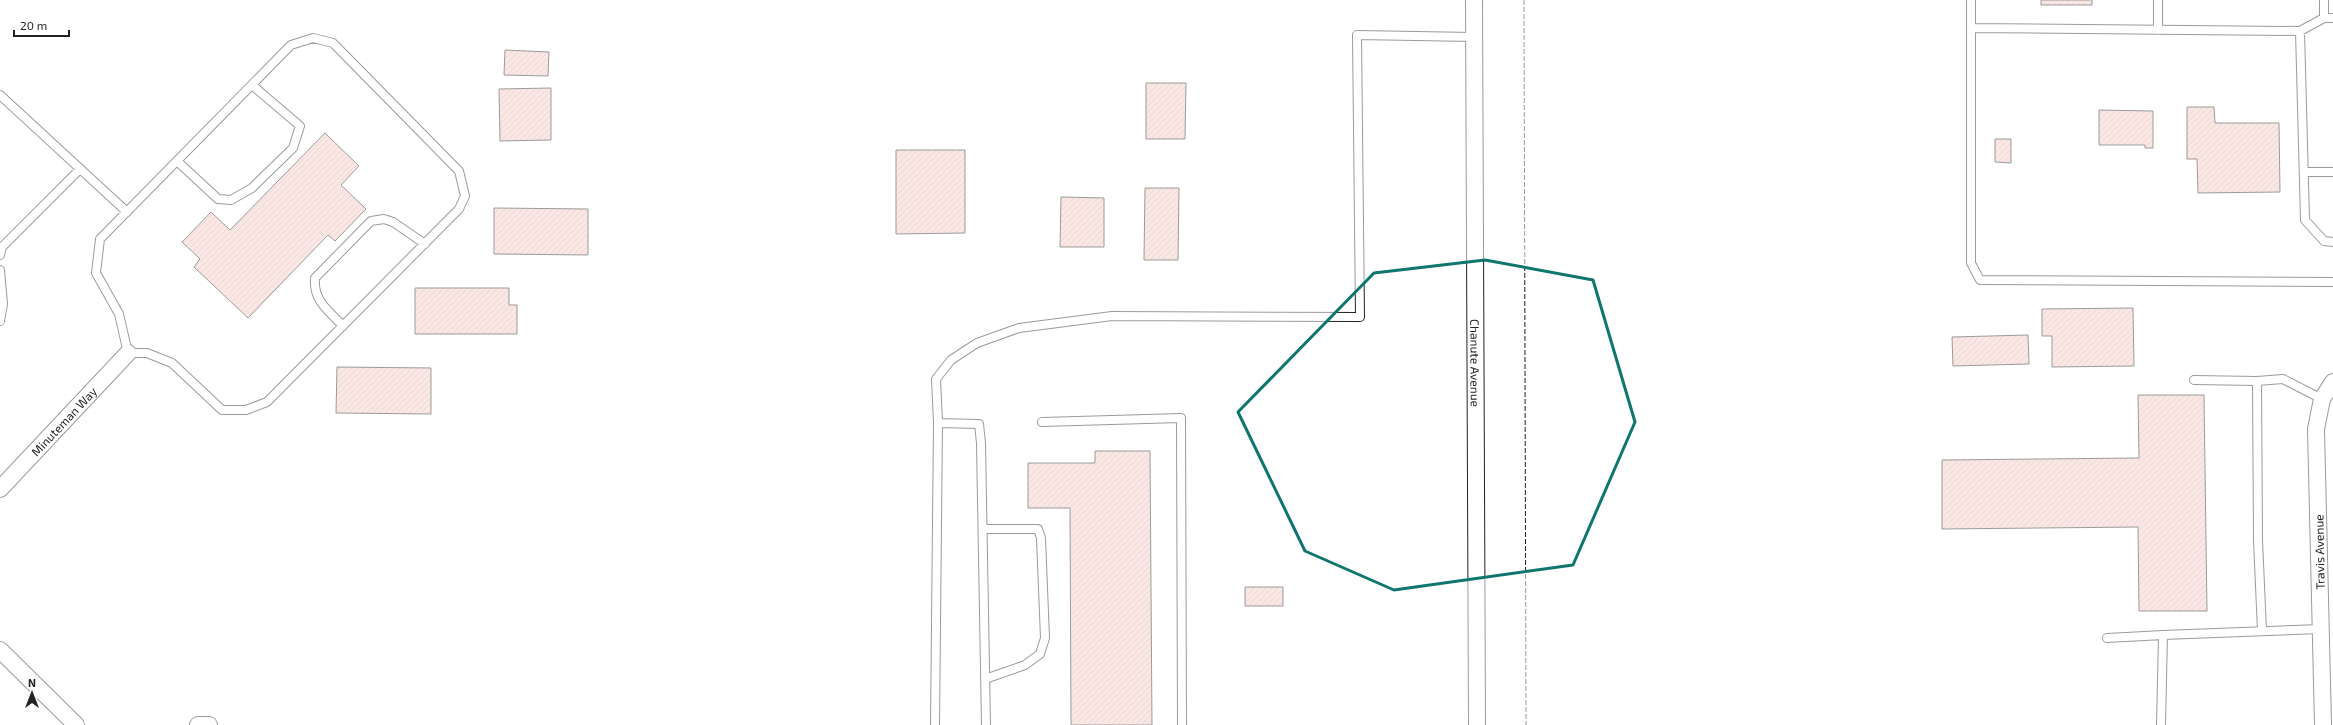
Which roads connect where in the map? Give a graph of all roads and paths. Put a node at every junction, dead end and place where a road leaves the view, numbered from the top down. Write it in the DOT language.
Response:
graph roads {
  1 [pos="1474,0"];
  2 [pos="1971,0"];
  3 [pos="2158,0"];
  4 [pos="2324,0"];
  5 [pos="2324,18"];
  6 [pos="2333,18"];
  7 [pos="1971,28"];
  8 [pos="2158,30"];
  9 [pos="2300,31"];
  10 [pos="1474,37"];
  11 [pos="252,85"];
  12 [pos="0,96"];
  13 [pos="177,161"];
  14 [pos="80,169"];
  15 [pos="2304,172"];
  16 [pos="2333,172"];
  17 [pos="127,212"];
  18 [pos="2333,242"];
  19 [pos="425,244"];
  20 [pos="0,255"];
  21 [pos="0,270"];
  22 [pos="2333,282"];
  23 [pos="1,284"];
  24 [pos="0,321"];
  25 [pos="343,326"];
  26 [pos="128,354"];
  27 [pos="2194,380"];
  28 [pos="2257,381"];
  29 [pos="2333,382"];
  30 [pos="2322,399"];
  31 [pos="1042,422"];
  32 [pos="938,423"];
  33 [pos="0,490"];
  34 [pos="983,530"];
  35 [pos="2321,629"];
  36 [pos="2262,631"];
  37 [pos="2163,635"];
  38 [pos="2107,638"];
  39 [pos="0,650"];
  40 [pos="985,679"];
  41 [pos="76,725"];
  42 [pos="198,725"];
  43 [pos="209,725"];
  44 [pos="935,725"];
  45 [pos="986,725"];
  46 [pos="1182,725"];
  47 [pos="1477,725"];
  48 [pos="2161,725"];
  49 [pos="2323,725"];
  1 -- 10 [label="street, Chanute Avenue"];
  2 -- 7 [label="lane"];
  3 -- 8 [label="lane"];
  4 -- 5 [label="lane"];
  5 -- 6 [label="lane"];
  5 -- 9 [label="lane"];
  7 -- 8 [label="lane"];
  7 -- 22 [label="lane"];
  8 -- 9 [label="lane"];
  9 -- 15 [label="lane"];
  10 -- 32 [label="lane"];
  10 -- 47 [label="street, Chanute Avenue"];
  11 -- 13 [label="lane"];
  11 -- 13 [label="lane"];
  11 -- 19 [label="lane"];
  12 -- 14 [label="lane"];
  13 -- 17 [label="lane"];
  14 -- 17 [label="lane"];
  14 -- 20 [label="lane"];
  15 -- 16 [label="lane"];
  15 -- 18 [label="lane"];
  17 -- 26 [label="lane"];
  19 -- 25 [label="lane"];
  19 -- 25 [label="lane"];
  21 -- 23 [label="lane"];
  23 -- 24 [label="lane"];
  25 -- 26 [label="lane"];
  26 -- 33 [label="street, Minuteman Way"];
  27 -- 28 [label="lane"];
  28 -- 30 [label="lane"];
  28 -- 36 [label="lane"];
  29 -- 30 [label="street, Travis Avenue"];
  30 -- 35 [label="street, Travis Avenue"];
  31 -- 46 [label="lane"];
  32 -- 34 [label="lane"];
  32 -- 44 [label="lane"];
  34 -- 40 [label="lane"];
  34 -- 40 [label="lane"];
  35 -- 36 [label="lane"];
  35 -- 49 [label="street, Travis Avenue"];
  36 -- 37 [label="lane"];
  37 -- 38 [label="lane"];
  37 -- 48 [label="lane"];
  39 -- 41 [label="street"];
  40 -- 45 [label="lane"];
  42 -- 43 [label="street"];
}
